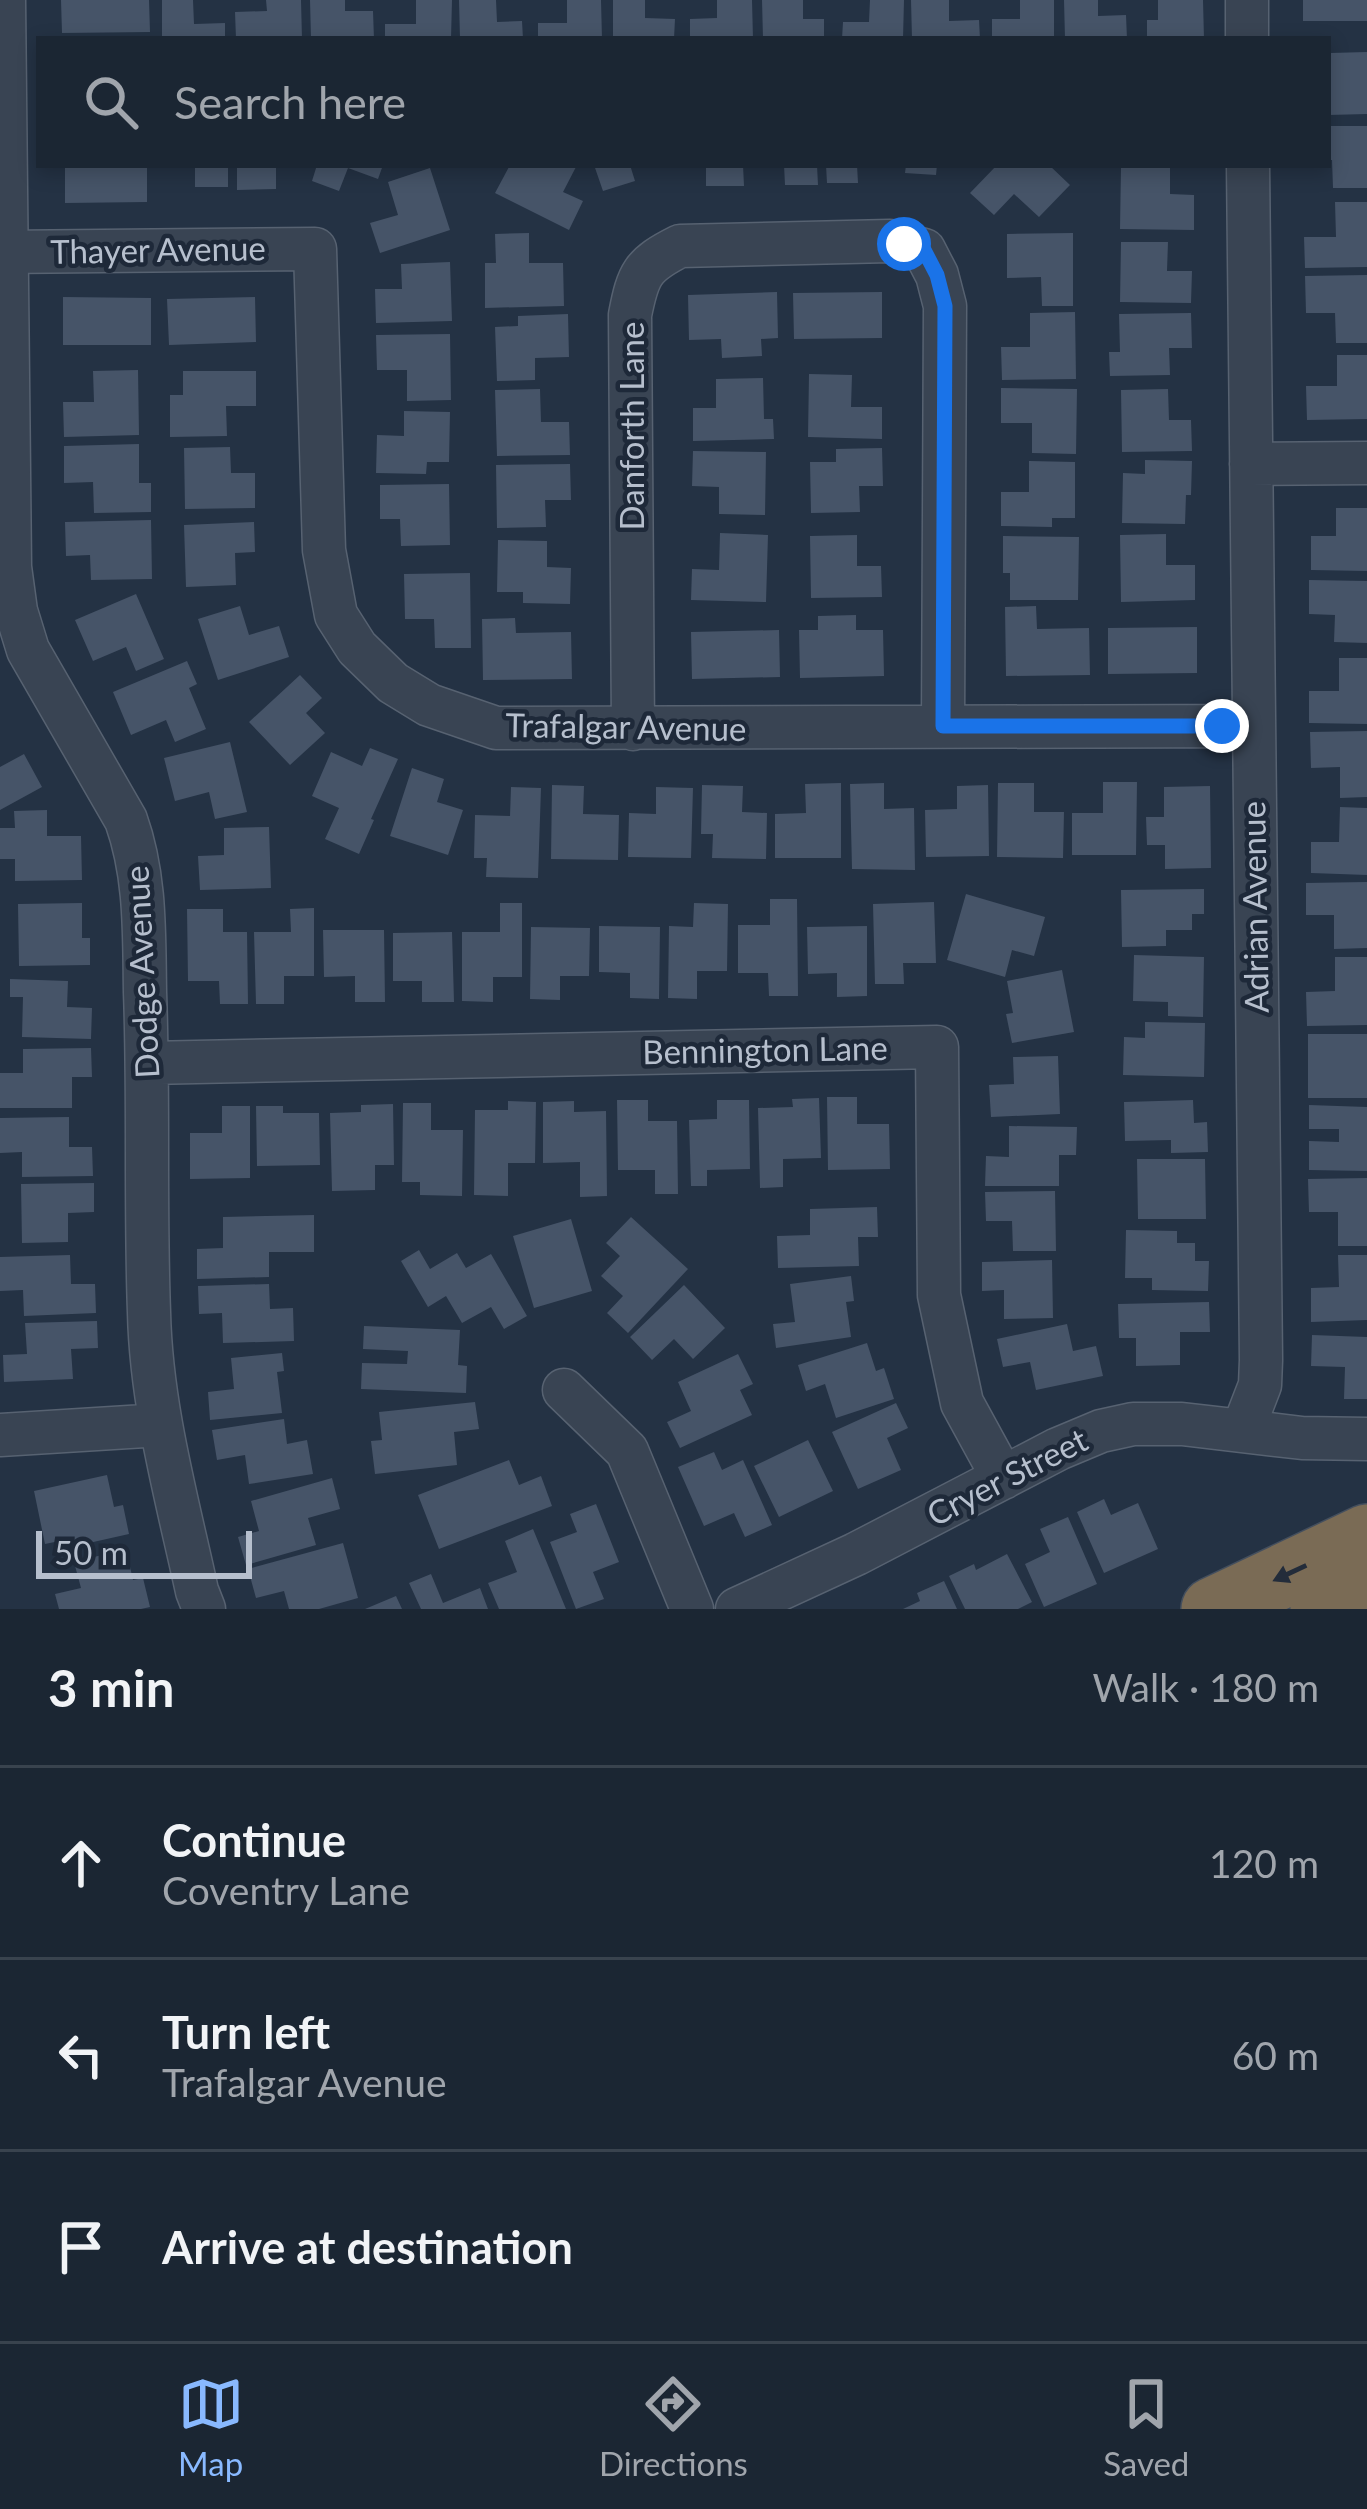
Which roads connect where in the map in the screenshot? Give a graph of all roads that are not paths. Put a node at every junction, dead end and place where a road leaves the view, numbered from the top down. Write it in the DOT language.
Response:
graph roads {
  1 [pos="4,0"];
  2 [pos="1247,0"];
  3 [pos="1247,36"];
  4 [pos="1248,168"];
  5 [pos="316,249"];
  6 [pos="3,252"];
  7 [pos="1367,463"];
  8 [pos="1251,464"];
  9 [pos="943,726"];
  10 [pos="1252,726"];
  11 [pos="633,729"];
  12 [pos="148,1063"];
  13 [pos="564,1390"];
  14 [pos="161,1425"];
  15 [pos="1243,1429"];
  16 [pos="0,1435"];
  17 [pos="1367,1439"];
  18 [pos="1003,1478"];
  19 [pos="1367,1536"];
  20 [pos="1367,1588"];
  21 [pos="204,1609"];
  22 [pos="692,1609"];
  23 [pos="737,1609"];
  24 [pos="1213,1609"];
  25 [pos="1322,1609"];
  1 -- 6 [label="street, Dodge Avenue"];
  2 -- 3 [label="street"];
  4 -- 8 [label="street, Adrian Avenue"];
  5 -- 6 [label="street, Thayer Avenue"];
  5 -- 11 [label="street, Trafalgar Avenue"];
  6 -- 12 [label="street, Dodge Avenue"];
  7 -- 8 [label="street"];
  8 -- 10 [label="street, Adrian Avenue"];
  9 -- 10 [label="street, Trafalgar Avenue"];
  9 -- 11 [label="street, Trafalgar Avenue"];
  9 -- 11 [label="street, Danforth Lane"];
  10 -- 15 [label="street, Adrian Avenue"];
  12 -- 14 [label="street, Dodge Avenue"];
  12 -- 18 [label="street, Bennington Lane"];
  13 -- 22 [label="street"];
  14 -- 16 [label="street"];
  14 -- 21 [label="street, Dodge Avenue"];
  15 -- 17 [label="street, Cryer Street"];
  15 -- 18 [label="street, Cryer Street"];
  18 -- 23 [label="street, Cryer Street"];
  19 -- 24 [label="highway, one-way"];
  20 -- 25 [label="highway"];
}
